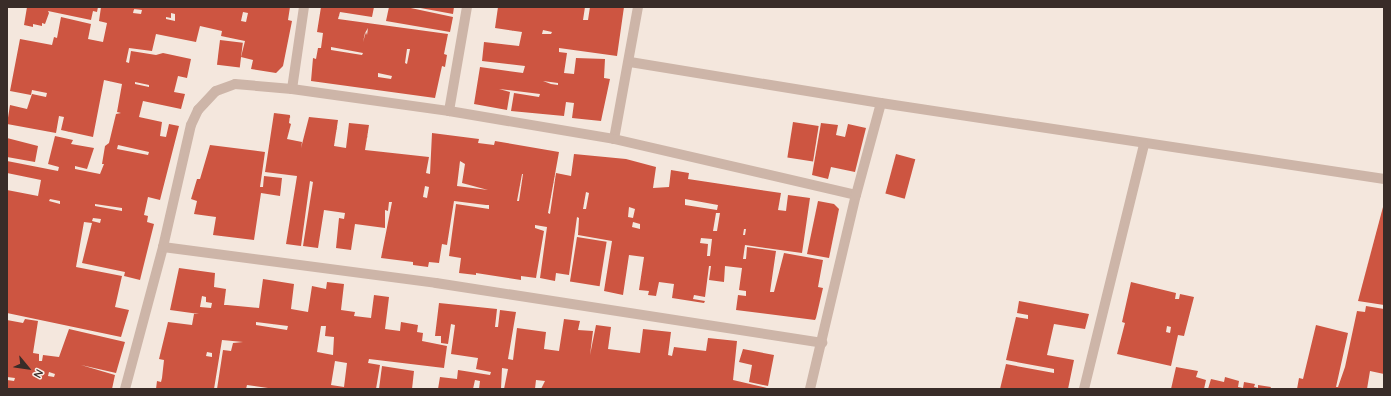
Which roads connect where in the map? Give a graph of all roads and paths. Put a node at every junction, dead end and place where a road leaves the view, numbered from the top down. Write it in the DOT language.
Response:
graph roads {
  1 [pos="304,7"];
  2 [pos="467,7"];
  3 [pos="638,7"];
  4 [pos="630,62"];
  5 [pos="292,90"];
  6 [pos="881,104"];
  7 [pos="449,111"];
  8 [pos="614,139"];
  9 [pos="1144,144"];
  10 [pos="1384,179"];
  11 [pos="856,195"];
  12 [pos="163,247"];
  13 [pos="822,343"];
  14 [pos="125,389"];
  15 [pos="810,389"];
  16 [pos="1084,389"];
  1 -- 5 [label="street"];
  2 -- 7 [label="street"];
  3 -- 4 [label="street"];
  4 -- 6 [label="street"];
  4 -- 8 [label="street"];
  5 -- 7 [label="street"];
  5 -- 12 [label="street"];
  6 -- 9 [label="street"];
  6 -- 11 [label="street"];
  7 -- 8 [label="street"];
  8 -- 11 [label="street"];
  9 -- 10 [label="street"];
  9 -- 16 [label="street"];
  11 -- 13 [label="street"];
  12 -- 13 [label="street"];
  12 -- 14 [label="street"];
  13 -- 15 [label="street"];
}
